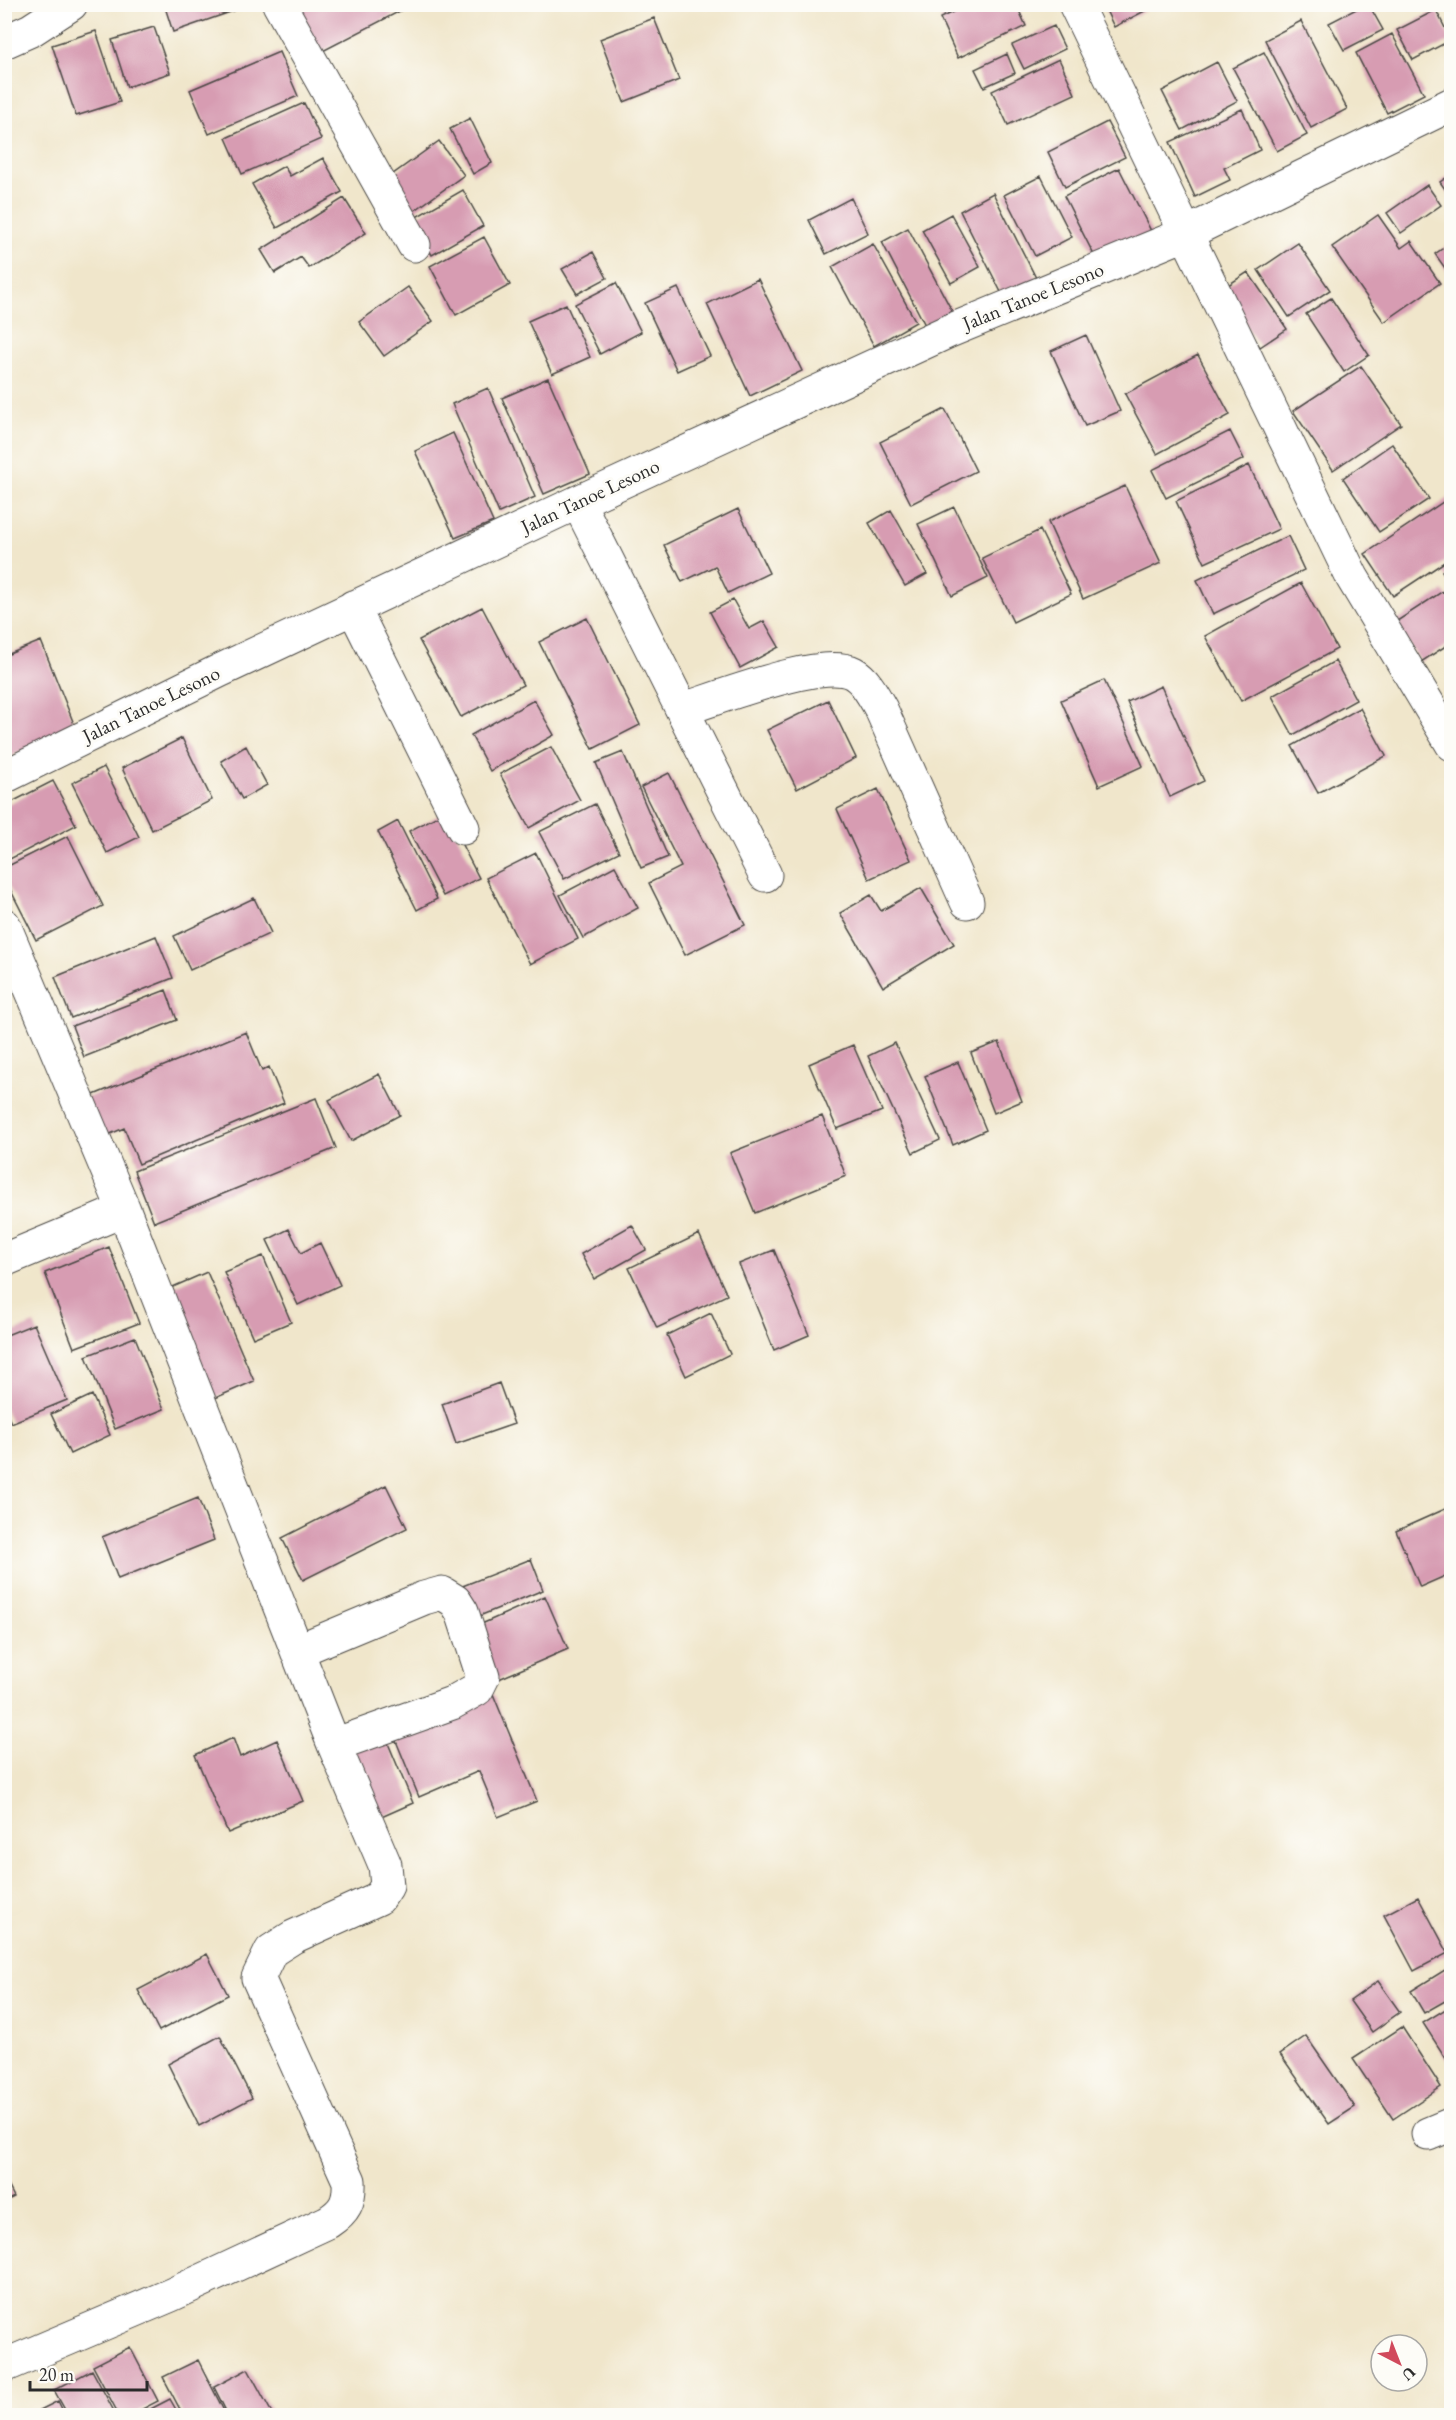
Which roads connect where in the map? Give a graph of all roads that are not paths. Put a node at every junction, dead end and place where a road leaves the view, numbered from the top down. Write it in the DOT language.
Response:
graph roads {
  1 [pos="71,4"];
  2 [pos="279,4"];
  3 [pos="1075,4"];
  4 [pos="4,42"];
  5 [pos="1452,104"];
  6 [pos="1185,234"];
  7 [pos="414,245"];
  8 [pos="578,502"];
  9 [pos="353,607"];
  10 [pos="684,709"];
  11 [pos="1452,744"];
  12 [pos="4,777"];
  13 [pos="463,828"];
  14 [pos="765,875"];
  15 [pos="967,902"];
  16 [pos="4,925"];
  17 [pos="124,1210"];
  18 [pos="4,1260"];
  19 [pos="297,1651"];
  20 [pos="334,1745"];
  21 [pos="4,2366"];
  1 -- 4 [label="street"];
  2 -- 7 [label="street"];
  3 -- 6 [label="street"];
  5 -- 6 [label="street, Jalan Tanoe Lesono"];
  6 -- 8 [label="street, Jalan Tanoe Lesono"];
  6 -- 11 [label="street"];
  8 -- 9 [label="street, Jalan Tanoe Lesono"];
  8 -- 10 [label="street"];
  9 -- 12 [label="street, Jalan Tanoe Lesono"];
  9 -- 13 [label="street"];
  10 -- 14 [label="street"];
  10 -- 15 [label="street"];
  16 -- 17 [label="street"];
  17 -- 18 [label="street"];
  17 -- 19 [label="street"];
  19 -- 20 [label="street"];
  19 -- 20 [label="street"];
  20 -- 21 [label="street"];
}
